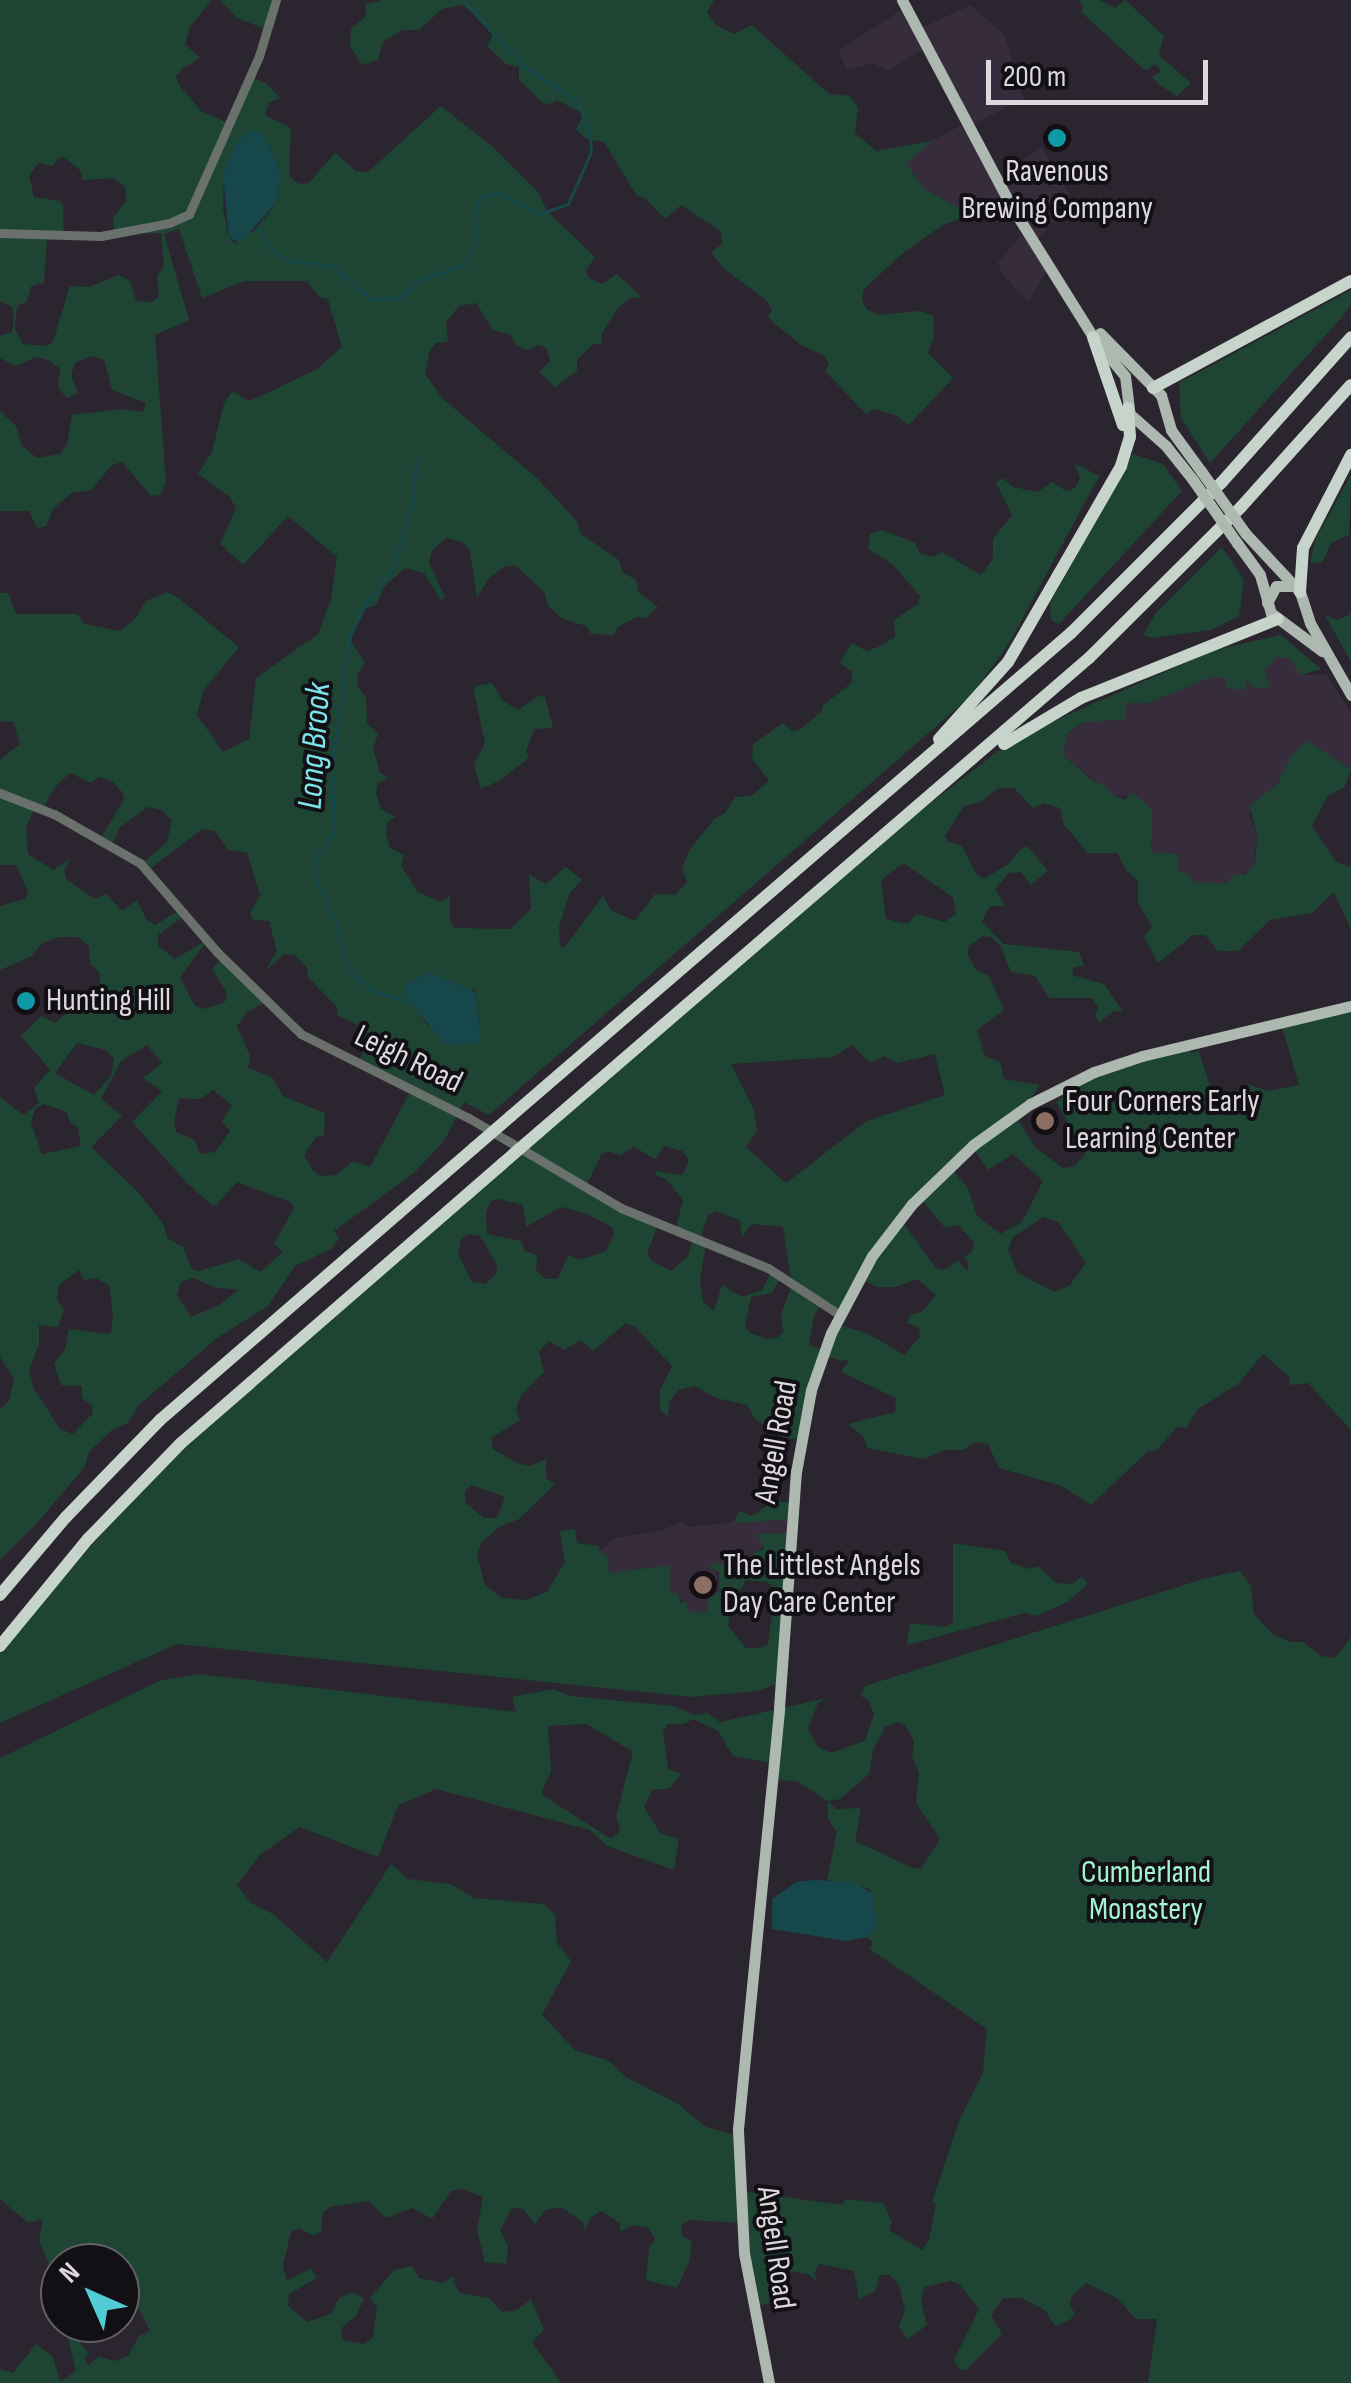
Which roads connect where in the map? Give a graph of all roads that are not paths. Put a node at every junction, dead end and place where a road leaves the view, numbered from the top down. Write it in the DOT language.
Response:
graph roads {
  1 [pos="276,0"];
  2 [pos="902,0"];
  3 [pos="0,233"];
  4 [pos="1351,281"];
  5 [pos="1092,332"];
  6 [pos="1351,337"];
  7 [pos="1351,385"];
  8 [pos="1152,388"];
  9 [pos="1164,405"];
  10 [pos="1130,409"];
  11 [pos="1351,456"];
  12 [pos="1197,475"];
  13 [pos="1105,490"];
  14 [pos="1242,539"];
  15 [pos="1300,592"];
  16 [pos="1267,603"];
  17 [pos="1280,619"];
  18 [pos="1329,657"];
  19 [pos="1351,695"];
  20 [pos="949,782"];
  21 [pos="0,793"];
  22 [pos="870,808"];
  23 [pos="1351,1006"];
  24 [pos="840,1315"];
  25 [pos="0,1596"];
  26 [pos="0,1646"];
  27 [pos="769,2383"];
  1 -- 3 [label="street"];
  2 -- 5 [label="main road"];
  4 -- 8 [label="highway"];
  5 -- 8 [label="main road"];
  5 -- 10 [label="main road"];
  5 -- 13 [label="highway"];
  6 -- 22 [label="highway"];
  7 -- 20 [label="highway"];
  8 -- 9 [label="main road"];
  8 -- 10 [label="main road"];
  9 -- 10 [label="main road"];
  9 -- 12 [label="main road"];
  10 -- 12 [label="main road"];
  10 -- 13 [label="highway"];
  11 -- 15 [label="highway"];
  12 -- 14 [label="main road, bridge"];
  13 -- 22 [label="highway"];
  14 -- 15 [label="main road"];
  14 -- 16 [label="main road"];
  15 -- 16 [label="main road"];
  15 -- 17 [label="main road"];
  15 -- 18 [label="main road"];
  16 -- 17 [label="main road"];
  17 -- 18 [label="main road"];
  17 -- 20 [label="highway"];
  18 -- 19 [label="main road"];
  20 -- 26 [label="highway, bridge"];
  21 -- 24 [label="street, Leigh Road"];
  22 -- 25 [label="highway, bridge"];
  23 -- 24 [label="main road, Angell Road"];
  24 -- 27 [label="main road, Angell Road"];
}
